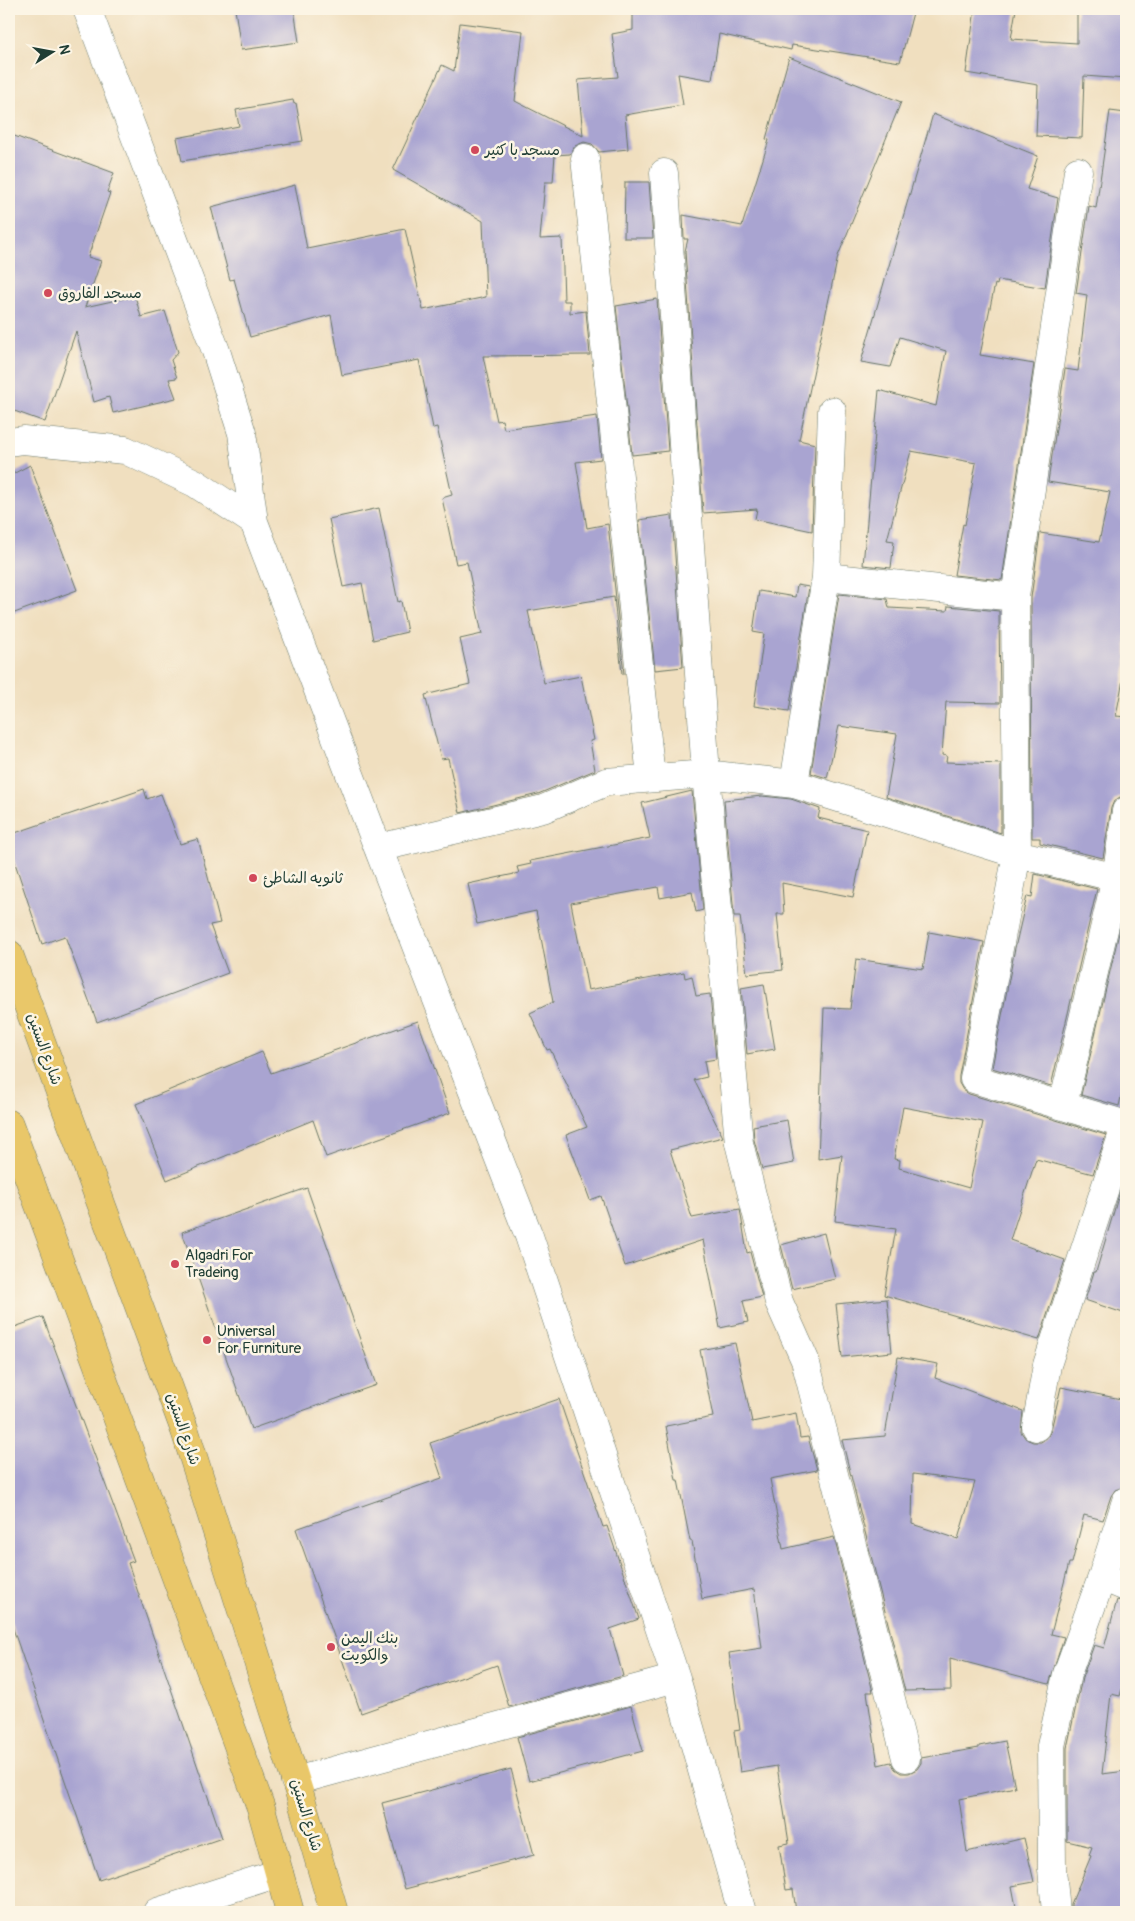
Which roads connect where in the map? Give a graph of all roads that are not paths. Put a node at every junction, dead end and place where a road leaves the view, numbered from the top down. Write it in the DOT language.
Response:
graph roads {
  1 [pos="88,9"];
  2 [pos="585,158"];
  3 [pos="1078,171"];
  4 [pos="664,173"];
  5 [pos="832,410"];
  6 [pos="9,442"];
  7 [pos="254,522"];
  8 [pos="826,577"];
  9 [pos="1015,597"];
  10 [pos="706,774"];
  11 [pos="651,777"];
  12 [pos="794,784"];
  13 [pos="1126,811"];
  14 [pos="378,848"];
  15 [pos="1017,854"];
  16 [pos="1121,879"];
  17 [pos="9,954"];
  18 [pos="1063,1105"];
  19 [pos="9,1124"];
  20 [pos="1126,1124"];
  21 [pos="1036,1427"];
  22 [pos="1126,1501"];
  23 [pos="1114,1582"];
  24 [pos="676,1678"];
  25 [pos="906,1758"];
  26 [pos="296,1781"];
  27 [pos="279,1873"];
  28 [pos="157,1912"];
  29 [pos="290,1912"];
  30 [pos="334,1912"];
  31 [pos="742,1912"];
  32 [pos="1056,1912"];
  1 -- 7 [label="street"];
  2 -- 11 [label="street"];
  3 -- 9 [label="street"];
  4 -- 10 [label="street"];
  5 -- 8 [label="street"];
  6 -- 7 [label="street"];
  7 -- 14 [label="street"];
  8 -- 9 [label="street"];
  8 -- 12 [label="street"];
  9 -- 15 [label="street"];
  10 -- 11 [label="street"];
  10 -- 12 [label="street"];
  10 -- 25 [label="street"];
  11 -- 14 [label="street"];
  12 -- 15 [label="street"];
  13 -- 16 [label="street"];
  14 -- 24 [label="street"];
  15 -- 16 [label="street"];
  15 -- 18 [label="street"];
  16 -- 18 [label="street"];
  17 -- 26 [label="highway, شارع الستين"];
  18 -- 20 [label="street"];
  19 -- 27 [label="highway"];
  20 -- 21 [label="street"];
  22 -- 23 [label="street"];
  23 -- 32 [label="street"];
  24 -- 26 [label="street"];
  24 -- 31 [label="street"];
  26 -- 30 [label="highway, شارع الستين"];
  27 -- 28 [label="street"];
  27 -- 29 [label="highway"];
}
